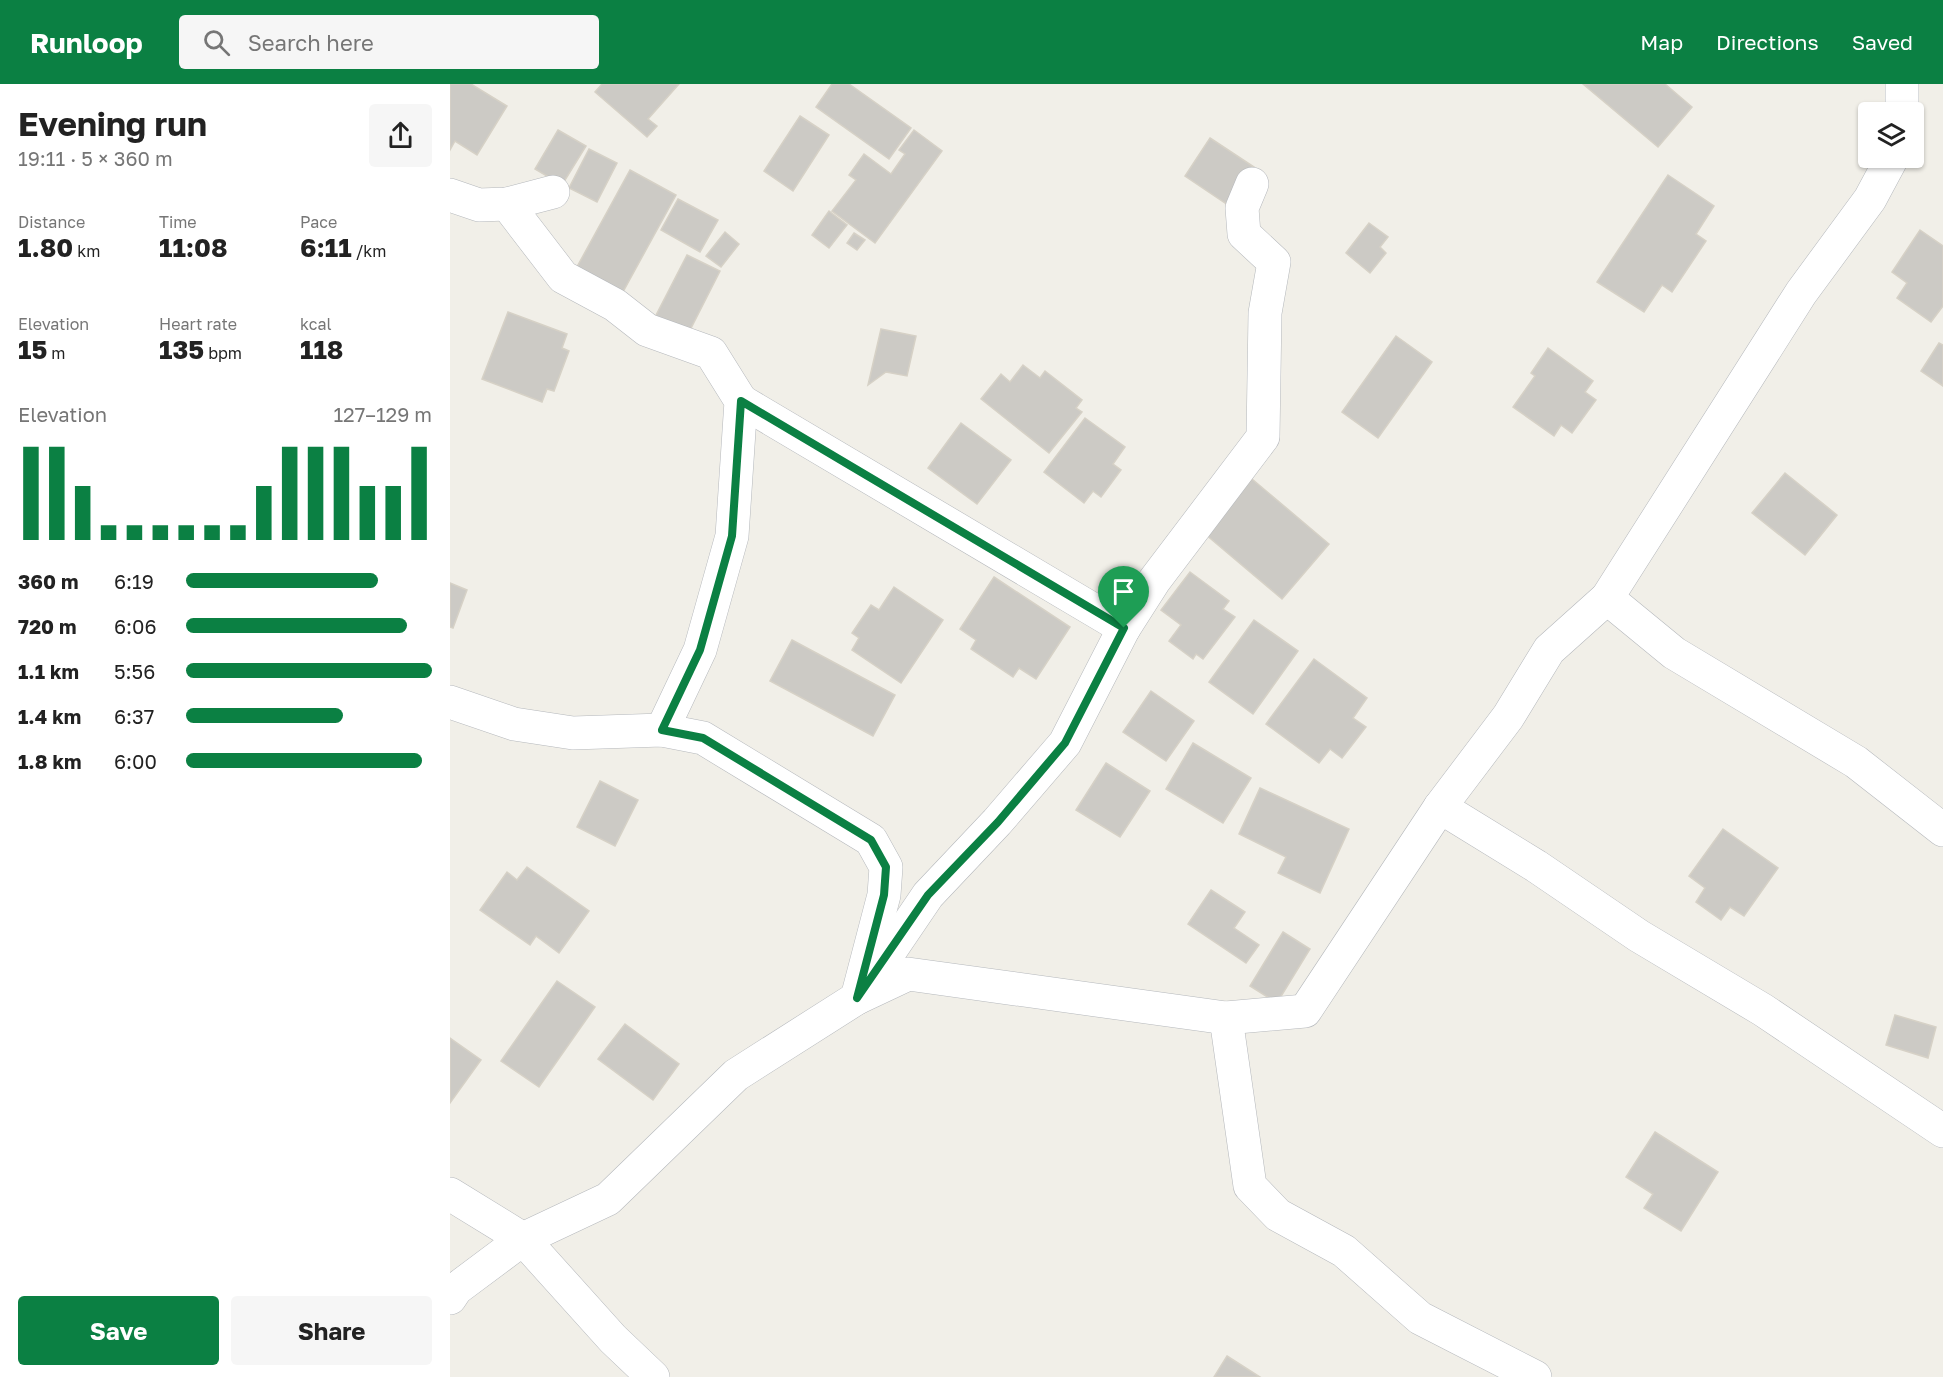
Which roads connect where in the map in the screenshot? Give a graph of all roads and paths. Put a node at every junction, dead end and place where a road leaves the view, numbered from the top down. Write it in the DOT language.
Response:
graph roads {
  1 [pos="1902,84"];
  2 [pos="1902,102"];
  3 [pos="1887,168"];
  4 [pos="1252,184"];
  5 [pos="553,192"];
  6 [pos="450,195"];
  7 [pos="507,204"];
  8 [pos="741,401"];
  9 [pos="1607,597"];
  10 [pos="1124,628"];
  11 [pos="450,702"];
  12 [pos="662,730"];
  13 [pos="1440,807"];
  14 [pos="1943,830"];
  15 [pos="857,998"];
  16 [pos="1226,1018"];
  17 [pos="1943,1131"];
  18 [pos="450,1194"];
  19 [pos="523,1239"];
  20 [pos="452,1291"];
  21 [pos="653,1377"];
  22 [pos="1534,1377"];
  1 -- 2 [label="street"];
  3 -- 9 [label="street"];
  4 -- 10 [label="street"];
  5 -- 7 [label="street"];
  6 -- 7 [label="street"];
  7 -- 8 [label="street"];
  8 -- 10 [label="street"];
  8 -- 12 [label="street"];
  9 -- 13 [label="street"];
  9 -- 14 [label="street"];
  10 -- 15 [label="street"];
  11 -- 12 [label="street"];
  12 -- 15 [label="street"];
  13 -- 16 [label="street"];
  13 -- 17 [label="street"];
  15 -- 16 [label="street"];
  15 -- 19 [label="street"];
  16 -- 22 [label="street"];
  18 -- 19 [label="street"];
  19 -- 20 [label="street"];
  19 -- 21 [label="street"];
}
